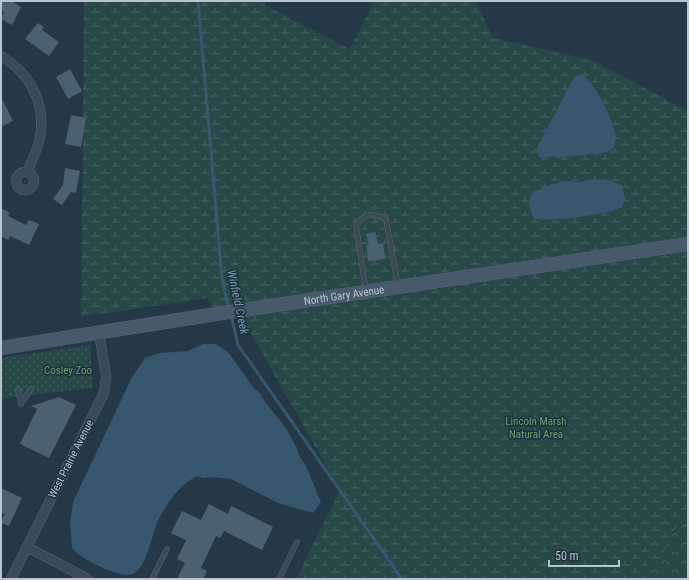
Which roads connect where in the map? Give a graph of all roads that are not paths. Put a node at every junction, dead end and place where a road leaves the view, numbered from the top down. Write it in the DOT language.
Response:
graph roads {
  1 [pos="1,56"];
  2 [pos="27,172"];
  3 [pos="688,244"];
  4 [pos="398,288"];
  5 [pos="366,292"];
  6 [pos="99,333"];
  7 [pos="1,348"];
  8 [pos="31,389"];
  9 [pos="18,390"];
  10 [pos="297,542"];
  11 [pos="27,547"];
  12 [pos="167,549"];
  13 [pos="11,579"];
  14 [pos="88,579"];
  15 [pos="152,579"];
  16 [pos="278,579"];
  1 -- 2 [label="street"];
  3 -- 4 [label="street, North Gary Avenue"];
  4 -- 5 [label="street, North Gary Avenue"];
  4 -- 5 [label="lane"];
  5 -- 6 [label="street, North Gary Avenue"];
  6 -- 7 [label="street, North Gary Avenue"];
  6 -- 11 [label="street, West Prairie Avenue"];
  8 -- 9 [label="lane"];
  10 -- 16 [label="lane"];
  11 -- 13 [label="street, West Prairie Avenue"];
  11 -- 14 [label="street"];
  12 -- 15 [label="lane"];
}
